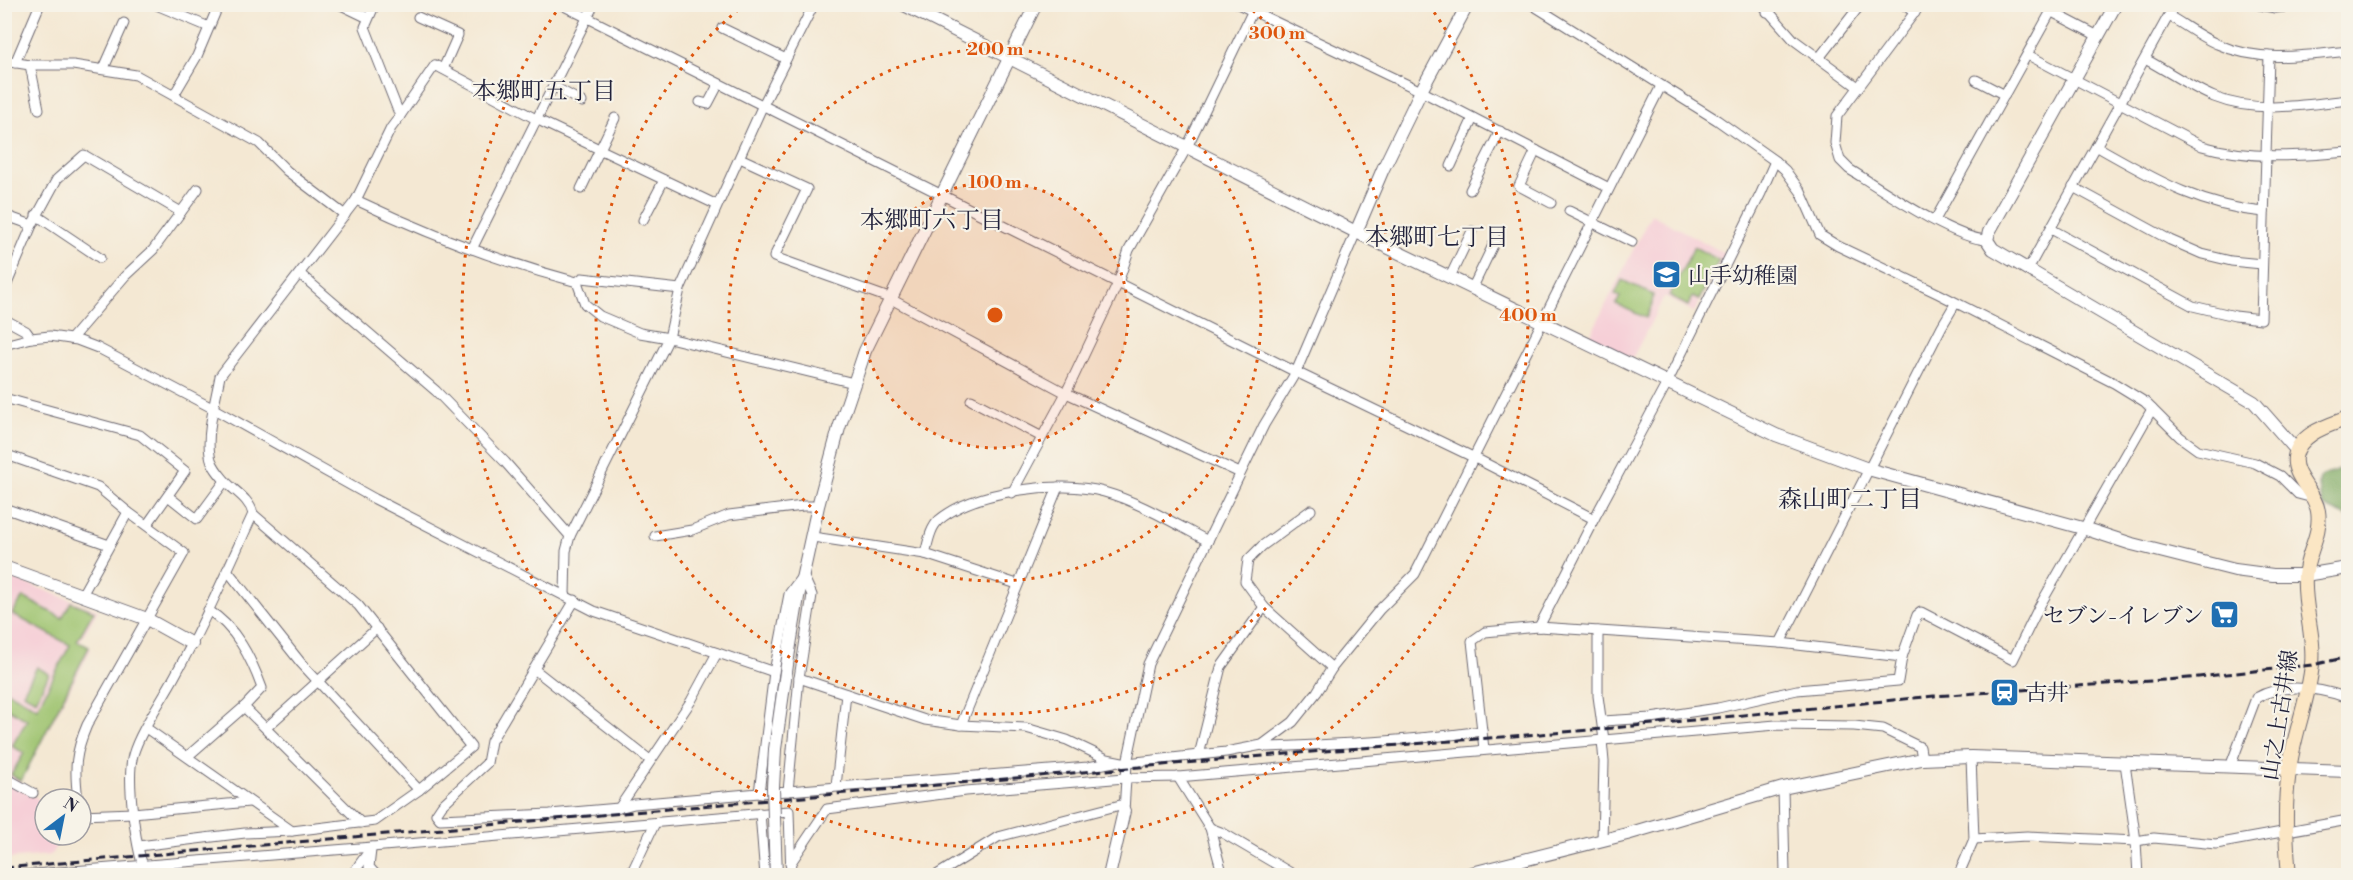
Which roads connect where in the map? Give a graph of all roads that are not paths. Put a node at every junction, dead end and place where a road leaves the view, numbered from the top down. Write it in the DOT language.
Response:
graph roads {
  1 [pos="40,4"];
  2 [pos="154,4"];
  3 [pos="219,4"];
  4 [pos="339,4"];
  5 [pos="375,4"];
  6 [pos="560,4"];
  7 [pos="594,4"];
  8 [pos="813,4"];
  9 [pos="902,4"];
  10 [pos="1035,4"];
  11 [pos="1238,4"];
  12 [pos="1468,4"];
  13 [pos="1532,4"];
  14 [pos="1777,4"];
  15 [pos="1861,4"];
  16 [pos="1903,4"];
  17 [pos="1922,4"];
  18 [pos="2116,4"];
  19 [pos="2175,4"];
  20 [pos="2255,4"];
  21 [pos="2318,4"];
  22 [pos="2051,7"];
  23 [pos="1254,8"];
  24 [pos="1765,8"];
  25 [pos="1915,13"];
  26 [pos="2169,16"];
  27 [pos="418,17"];
  28 [pos="368,18"];
  29 [pos="587,18"];
  30 [pos="124,23"];
  31 [pos="209,27"];
  32 [pos="722,28"];
  33 [pos="2098,36"];
  34 [pos="2349,51"];
  35 [pos="2028,55"];
  36 [pos="2269,56"];
  37 [pos="1008,58"];
  38 [pos="1819,58"];
  39 [pos="786,59"];
  40 [pos="2145,59"];
  41 [pos="4,61"];
  42 [pos="15,63"];
  43 [pos="30,65"];
  44 [pos="104,69"];
  45 [pos="443,69"];
  46 [pos="2074,79"];
  47 [pos="1976,80"];
  48 [pos="718,85"];
  49 [pos="553,86"];
  50 [pos="1661,86"];
  51 [pos="1858,87"];
  52 [pos="1421,90"];
  53 [pos="174,95"];
  54 [pos="2005,95"];
  55 [pos="2349,100"];
  56 [pos="582,102"];
  57 [pos="700,102"];
  58 [pos="2120,104"];
  59 [pos="762,107"];
  60 [pos="2268,107"];
  61 [pos="39,109"];
  62 [pos="400,116"];
  63 [pos="615,118"];
  64 [pos="1473,118"];
  65 [pos="536,119"];
  66 [pos="1500,131"];
  67 [pos="2096,146"];
  68 [pos="1187,147"];
  69 [pos="600,149"];
  70 [pos="1536,150"];
  71 [pos="2349,152"];
  72 [pos="740,158"];
  73 [pos="2266,158"];
  74 [pos="1775,161"];
  75 [pos="1451,166"];
  76 [pos="664,180"];
  77 [pos="2073,187"];
  78 [pos="1609,188"];
  79 [pos="198,189"];
  80 [pos="580,189"];
  81 [pos="1470,190"];
  82 [pos="941,194"];
  83 [pos="356,200"];
  84 [pos="1551,203"];
  85 [pos="717,205"];
  86 [pos="1569,211"];
  87 [pos="181,212"];
  88 [pos="2264,212"];
  89 [pos="4,215"];
  90 [pos="36,215"];
  91 [pos="345,215"];
  92 [pos="643,220"];
  93 [pos="1935,220"];
  94 [pos="1592,222"];
  95 [pos="32,225"];
  96 [pos="2051,229"];
  97 [pos="1472,231"];
  98 [pos="1356,232"];
  99 [pos="1496,239"];
  100 [pos="1987,240"];
  101 [pos="1632,242"];
  102 [pos="472,249"];
  103 [pos="100,258"];
  104 [pos="2262,264"];
  105 [pos="2028,269"];
  106 [pos="300,274"];
  107 [pos="1450,278"];
  108 [pos="577,282"];
  109 [pos="1118,283"];
  110 [pos="680,289"];
  111 [pos="1472,289"];
  112 [pos="4,291"];
  113 [pos="889,298"];
  114 [pos="1955,304"];
  115 [pos="4,318"];
  116 [pos="1542,322"];
  117 [pos="31,338"];
  118 [pos="669,338"];
  119 [pos="71,339"];
  120 [pos="4,345"];
  121 [pos="1296,372"];
  122 [pos="854,383"];
  123 [pos="1667,383"];
  124 [pos="1066,393"];
  125 [pos="4,398"];
  126 [pos="971,400"];
  127 [pos="214,409"];
  128 [pos="2152,409"];
  129 [pos="2349,418"];
  130 [pos="1042,437"];
  131 [pos="2297,451"];
  132 [pos="4,454"];
  133 [pos="1475,458"];
  134 [pos="1868,469"];
  135 [pos="1240,473"];
  136 [pos="225,481"];
  137 [pos="1058,487"];
  138 [pos="1012,493"];
  139 [pos="168,496"];
  140 [pos="2313,498"];
  141 [pos="818,506"];
  142 [pos="4,508"];
  143 [pos="1311,510"];
  144 [pos="128,512"];
  145 [pos="253,514"];
  146 [pos="1594,519"];
  147 [pos="147,525"];
  148 [pos="2085,529"];
  149 [pos="570,536"];
  150 [pos="656,536"];
  151 [pos="813,537"];
  152 [pos="1208,541"];
  153 [pos="109,545"];
  154 [pos="924,554"];
  155 [pos="4,567"];
  156 [pos="2349,568"];
  157 [pos="227,570"];
  158 [pos="803,575"];
  159 [pos="2305,575"];
  160 [pos="1017,584"];
  161 [pos="82,595"];
  162 [pos="565,595"];
  163 [pos="575,600"];
  164 [pos="1264,607"];
  165 [pos="208,610"];
  166 [pos="147,619"];
  167 [pos="1539,627"];
  168 [pos="377,628"];
  169 [pos="1598,631"];
  170 [pos="1780,643"];
  171 [pos="192,644"];
  172 [pos="717,653"];
  173 [pos="1902,657"];
  174 [pos="1332,668"];
  175 [pos="534,669"];
  176 [pos="774,672"];
  177 [pos="799,678"];
  178 [pos="319,683"];
  179 [pos="2308,687"];
  180 [pos="846,694"];
  181 [pos="2349,698"];
  182 [pos="244,707"];
  183 [pos="1603,721"];
  184 [pos="961,725"];
  185 [pos="146,728"];
  186 [pos="266,728"];
  187 [pos="1482,731"];
  188 [pos="1603,740"];
  189 [pos="1262,745"];
  190 [pos="1484,749"];
  191 [pos="1199,755"];
  192 [pos="188,756"];
  193 [pos="1971,757"];
  194 [pos="1922,759"];
  195 [pos="650,760"];
  196 [pos="1123,762"];
  197 [pos="2125,763"];
  198 [pos="2230,767"];
  199 [pos="2289,770"];
  200 [pos="2349,771"];
  201 [pos="4,777"];
  202 [pos="1178,777"];
  203 [pos="1125,778"];
  204 [pos="836,786"];
  205 [pos="76,787"];
  206 [pos="1783,788"];
  207 [pos="419,790"];
  208 [pos="788,791"];
  209 [pos="33,793"];
  210 [pos="759,793"];
  211 [pos="249,801"];
  212 [pos="619,808"];
  213 [pos="1124,808"];
  214 [pos="133,813"];
  215 [pos="760,813"];
  216 [pos="93,815"];
  217 [pos="2349,820"];
  218 [pos="361,823"];
  219 [pos="655,823"];
  220 [pos="1210,828"];
  221 [pos="292,831"];
  222 [pos="2285,832"];
  223 [pos="1974,839"];
  224 [pos="1602,840"];
  225 [pos="2136,841"];
  226 [pos="139,846"];
  227 [pos="372,847"];
  228 [pos="141,864"];
  229 [pos="790,864"];
  230 [pos="1783,875"];
  231 [pos="10,876"];
  232 [pos="147,876"];
  233 [pos="351,876"];
  234 [pos="377,876"];
  235 [pos="630,876"];
  236 [pos="765,876"];
  237 [pos="776,876"];
  238 [pos="791,876"];
  239 [pos="935,876"];
  240 [pos="1109,876"];
  241 [pos="1223,876"];
  242 [pos="1296,876"];
  243 [pos="1460,876"];
  244 [pos="1958,876"];
  245 [pos="2138,876"];
  246 [pos="2289,876"];
  1 -- 42 [label="street"];
  2 -- 31 [label="street"];
  3 -- 31 [label="street"];
  4 -- 28 [label="street"];
  5 -- 28 [label="street"];
  6 -- 29 [label="street"];
  7 -- 29 [label="street"];
  8 -- 39 [label="street"];
  9 -- 37 [label="street"];
  10 -- 37 [label="street"];
  11 -- 23 [label="street"];
  12 -- 52 [label="street"];
  13 -- 50 [label="street"];
  14 -- 24 [label="street"];
  15 -- 38 [label="street"];
  16 -- 25 [label="street"];
  17 -- 25 [label="street"];
  18 -- 33 [label="street"];
  19 -- 26 [label="street"];
  20 -- 21 [label="street"];
  22 -- 33 [label="street"];
  22 -- 35 [label="street"];
  23 -- 52 [label="street"];
  23 -- 68 [label="street"];
  24 -- 38 [label="street"];
  25 -- 51 [label="street"];
  26 -- 36 [label="street"];
  26 -- 40 [label="street"];
  27 -- 45 [label="street"];
  28 -- 62 [label="street"];
  29 -- 48 [label="street"];
  29 -- 49 [label="street"];
  30 -- 44 [label="street"];
  31 -- 53 [label="street"];
  32 -- 39 [label="street"];
  33 -- 46 [label="street"];
  34 -- 36 [label="street"];
  35 -- 46 [label="street"];
  35 -- 54 [label="street"];
  36 -- 60 [label="street"];
  37 -- 68 [label="street"];
  37 -- 82 [label="street"];
  38 -- 51 [label="street"];
  39 -- 59 [label="street"];
  40 -- 58 [label="street"];
  40 -- 60 [label="street"];
  41 -- 42 [label="street"];
  42 -- 43 [label="street"];
  43 -- 44 [label="street"];
  43 -- 61 [label="street"];
  44 -- 53 [label="street"];
  45 -- 62 [label="street"];
  45 -- 65 [label="street"];
  46 -- 58 [label="street"];
  46 -- 100 [label="street"];
  47 -- 54 [label="street"];
  48 -- 57 [label="street"];
  48 -- 59 [label="street"];
  49 -- 56 [label="street"];
  49 -- 65 [label="street"];
  50 -- 74 [label="street"];
  50 -- 78 [label="street"];
  51 -- 93 [label="street"];
  52 -- 64 [label="street"];
  52 -- 98 [label="street"];
  53 -- 91 [label="street"];
  54 -- 93 [label="street"];
  55 -- 60 [label="street"];
  58 -- 67 [label="street"];
  58 -- 73 [label="street"];
  59 -- 72 [label="street"];
  59 -- 82 [label="street"];
  60 -- 73 [label="street"];
  62 -- 83 [label="street"];
  63 -- 69 [label="street"];
  64 -- 66 [label="street"];
  64 -- 75 [label="street"];
  65 -- 69 [label="street"];
  65 -- 102 [label="street"];
  66 -- 70 [label="street"];
  66 -- 81 [label="street"];
  67 -- 77 [label="street"];
  67 -- 88 [label="street"];
  68 -- 98 [label="street"];
  68 -- 109 [label="street"];
  69 -- 76 [label="street"];
  69 -- 80 [label="street"];
  70 -- 78 [label="street"];
  70 -- 84 [label="street"];
  71 -- 73 [label="street"];
  72 -- 85 [label="street"];
  72 -- 113 [label="street"];
  73 -- 88 [label="street"];
  74 -- 114 [label="street"];
  74 -- 123 [label="street"];
  76 -- 85 [label="street"];
  76 -- 92 [label="street"];
  77 -- 96 [label="street"];
  77 -- 104 [label="street"];
  78 -- 94 [label="street"];
  79 -- 87 [label="street"];
  82 -- 109 [label="street"];
  82 -- 113 [label="street"];
  83 -- 91 [label="street"];
  83 -- 102 [label="street"];
  85 -- 110 [label="street"];
  86 -- 94 [label="street"];
  87 -- 90 [label="street"];
  87 -- 119 [label="street"];
  88 -- 104 [label="street"];
  89 -- 95 [label="street"];
  90 -- 95 [label="street"];
  90 -- 103 [label="street"];
  91 -- 106 [label="street"];
  93 -- 100 [label="street"];
  94 -- 101 [label="street"];
  94 -- 116 [label="street"];
  95 -- 112 [label="street"];
  96 -- 104 [label="street"];
  96 -- 105 [label="street"];
  97 -- 107 [label="street"];
  98 -- 107 [label="street"];
  98 -- 121 [label="street"];
  99 -- 111 [label="street"];
  100 -- 105 [label="street"];
  102 -- 108 [label="street"];
  105 -- 131 [label="street"];
  106 -- 127 [label="street"];
  106 -- 149 [label="street"];
  107 -- 111 [label="street"];
  108 -- 110 [label="street"];
  108 -- 118 [label="street"];
  109 -- 121 [label="street"];
  109 -- 124 [label="street"];
  110 -- 118 [label="street"];
  111 -- 116 [label="street"];
  113 -- 122 [label="street"];
  113 -- 124 [label="street"];
  114 -- 128 [label="street"];
  114 -- 134 [label="street"];
  115 -- 117 [label="street"];
  116 -- 123 [label="street"];
  116 -- 133 [label="street"];
  117 -- 119 [label="street"];
  117 -- 120 [label="street"];
  118 -- 122 [label="street"];
  118 -- 149 [label="street"];
  119 -- 127 [label="street"];
  121 -- 133 [label="street"];
  121 -- 135 [label="street"];
  122 -- 141 [label="street"];
  123 -- 134 [label="street"];
  123 -- 146 [label="street"];
  124 -- 130 [label="street"];
  124 -- 135 [label="street"];
  125 -- 139 [label="street"];
  126 -- 130 [label="street"];
  127 -- 136 [label="street"];
  127 -- 162 [label="street"];
  128 -- 140 [label="street"];
  128 -- 148 [label="street"];
  129 -- 131 [label="main road"];
  130 -- 138 [label="street"];
  131 -- 140 [label="main road, 山之上古井線"];
  132 -- 144 [label="street"];
  133 -- 146 [label="street"];
  133 -- 174 [label="street"];
  134 -- 148 [label="street"];
  134 -- 170 [label="street"];
  135 -- 152 [label="street"];
  136 -- 139 [label="street"];
  136 -- 145 [label="street"];
  137 -- 138 [label="street"];
  137 -- 152 [label="street"];
  137 -- 160 [label="street"];
  138 -- 154 [label="street"];
  139 -- 147 [label="street"];
  140 -- 159 [label="main road, 山之上古井線"];
  141 -- 150 [label="street"];
  141 -- 151 [label="street"];
  142 -- 153 [label="street"];
  143 -- 164 [label="street"];
  144 -- 147 [label="street"];
  144 -- 153 [label="street"];
  145 -- 157 [label="street"];
  145 -- 168 [label="street"];
  146 -- 167 [label="street"];
  147 -- 166 [label="street"];
  148 -- 159 [label="street"];
  148 -- 173 [label="street"];
  149 -- 162 [label="street"];
  151 -- 154 [label="street"];
  151 -- 158 [label="street"];
  152 -- 196 [label="street"];
  153 -- 161 [label="street"];
  154 -- 160 [label="street"];
  155 -- 161 [label="street"];
  156 -- 159 [label="street"];
  157 -- 165 [label="street"];
  157 -- 178 [label="street"];
  158 -- 176 [label="street"];
  158 -- 177 [label="street"];
  158 -- 237 [label="street, bridge"];
  159 -- 179 [label="main road, 山之上古井線"];
  160 -- 184 [label="street"];
  161 -- 166 [label="street"];
  162 -- 163 [label="street"];
  163 -- 172 [label="street"];
  163 -- 175 [label="street"];
  164 -- 174 [label="street"];
  164 -- 191 [label="street"];
  165 -- 171 [label="street"];
  165 -- 182 [label="street"];
  166 -- 171 [label="street"];
  166 -- 205 [label="street"];
  167 -- 169 [label="street"];
  167 -- 187 [label="street"];
  168 -- 178 [label="street"];
  168 -- 207 [label="street"];
  169 -- 170 [label="street"];
  169 -- 183 [label="street"];
  170 -- 173 [label="street"];
  171 -- 185 [label="street"];
  172 -- 176 [label="street"];
  172 -- 195 [label="street"];
  173 -- 183 [label="street"];
  174 -- 189 [label="street"];
  175 -- 195 [label="street"];
  175 -- 212 [label="street"];
  176 -- 210 [label="street"];
  177 -- 180 [label="street"];
  177 -- 208 [label="street"];
  178 -- 186 [label="street"];
  178 -- 207 [label="street"];
  179 -- 181 [label="street"];
  179 -- 198 [label="street"];
  179 -- 199 [label="main road, 山之上古井線"];
  180 -- 184 [label="street"];
  180 -- 204 [label="street"];
  182 -- 186 [label="street"];
  182 -- 192 [label="street"];
  183 -- 188 [label="street"];
  184 -- 196 [label="street"];
  185 -- 192 [label="street"];
  185 -- 214 [label="street"];
  186 -- 218 [label="street"];
  187 -- 189 [label="street"];
  187 -- 190 [label="street"];
  188 -- 190 [label="street"];
  188 -- 194 [label="street"];
  188 -- 224 [label="street"];
  189 -- 191 [label="street"];
  190 -- 202 [label="street"];
  191 -- 196 [label="street"];
  192 -- 211 [label="street"];
  193 -- 194 [label="street"];
  193 -- 197 [label="street"];
  193 -- 223 [label="street"];
  194 -- 206 [label="street"];
  195 -- 212 [label="street"];
  196 -- 203 [label="street"];
  196 -- 204 [label="street"];
  197 -- 198 [label="street"];
  197 -- 225 [label="street"];
  198 -- 199 [label="street"];
  199 -- 200 [label="street"];
  199 -- 222 [label="main road, 山之上古井線"];
  201 -- 209 [label="street"];
  202 -- 203 [label="street"];
  202 -- 220 [label="street"];
  203 -- 213 [label="street"];
  203 -- 229 [label="street"];
  204 -- 208 [label="street"];
  206 -- 224 [label="street"];
  206 -- 230 [label="street"];
  207 -- 218 [label="street"];
  208 -- 210 [label="street"];
  210 -- 212 [label="street"];
  211 -- 214 [label="street"];
  211 -- 221 [label="street"];
  213 -- 239 [label="street"];
  213 -- 240 [label="street"];
  214 -- 216 [label="street"];
  214 -- 226 [label="street"];
  215 -- 219 [label="street"];
  215 -- 229 [label="street"];
  215 -- 236 [label="street"];
  217 -- 222 [label="street"];
  218 -- 221 [label="street"];
  219 -- 227 [label="street"];
  219 -- 235 [label="street"];
  220 -- 241 [label="street"];
  220 -- 242 [label="street"];
  221 -- 226 [label="street"];
  222 -- 225 [label="street"];
  222 -- 246 [label="main road, 山之上古井線"];
  223 -- 225 [label="street"];
  223 -- 244 [label="street"];
  224 -- 243 [label="street"];
  225 -- 245 [label="street"];
  226 -- 228 [label="street"];
  227 -- 228 [label="street"];
  227 -- 233 [label="street"];
  227 -- 234 [label="street"];
  228 -- 231 [label="street"];
  228 -- 232 [label="street"];
  229 -- 238 [label="street"];
}
